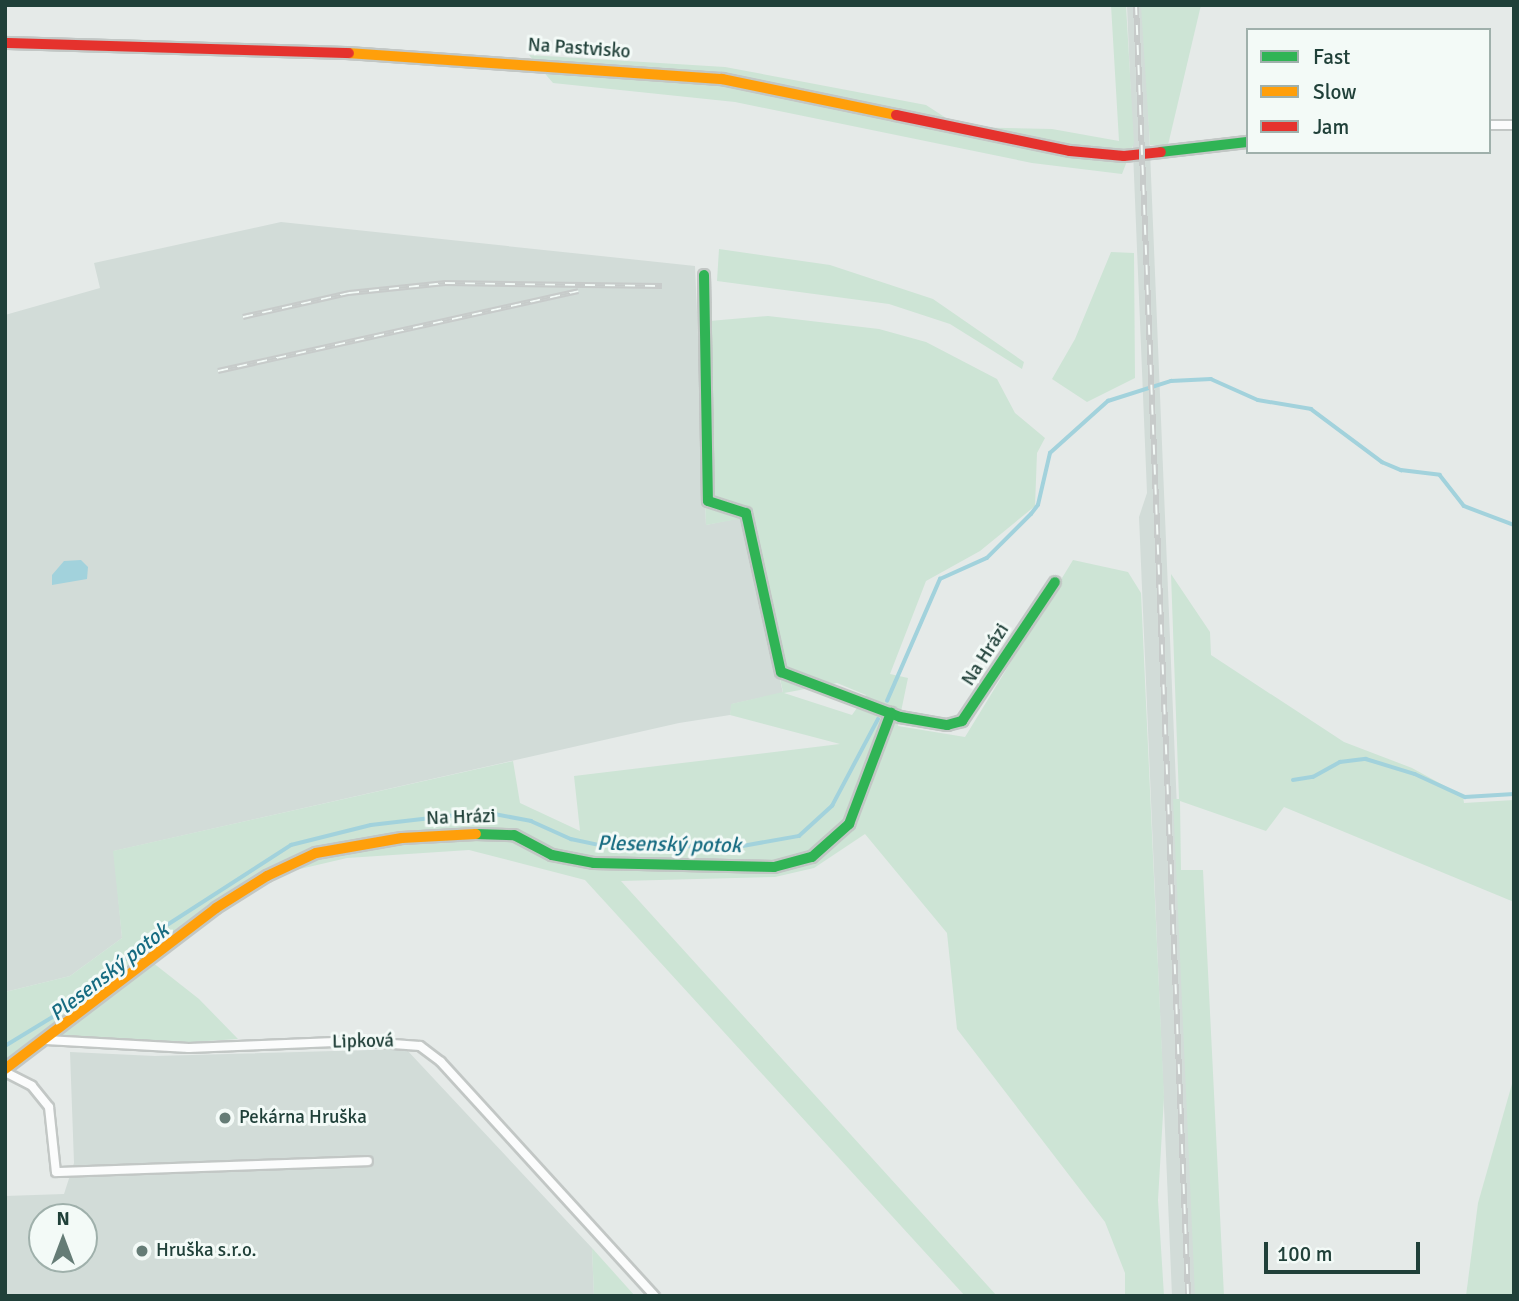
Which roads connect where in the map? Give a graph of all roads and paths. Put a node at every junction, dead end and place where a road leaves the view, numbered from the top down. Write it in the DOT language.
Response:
graph roads {
  1 [pos="5,43"];
  2 [pos="1491,125"];
  3 [pos="1514,125"];
  4 [pos="1246,142"];
  5 [pos="704,275"];
  6 [pos="1055,582"];
  7 [pos="891,713"];
  8 [pos="46,1040"];
  9 [pos="5,1071"];
  10 [pos="368,1161"];
  11 [pos="656,1296"];
  1 -- 4 [label="street, Na Pastvisko"];
  2 -- 3 [label="street"];
  5 -- 7 [label="street, Na Hrázi"];
  6 -- 7 [label="street, Na Hrázi"];
  7 -- 8 [label="street, Na Hrázi"];
  8 -- 9 [label="street, Na Hrázi"];
  8 -- 11 [label="street, Lipková"];
  9 -- 10 [label="street, Na Hrázi"];
}
